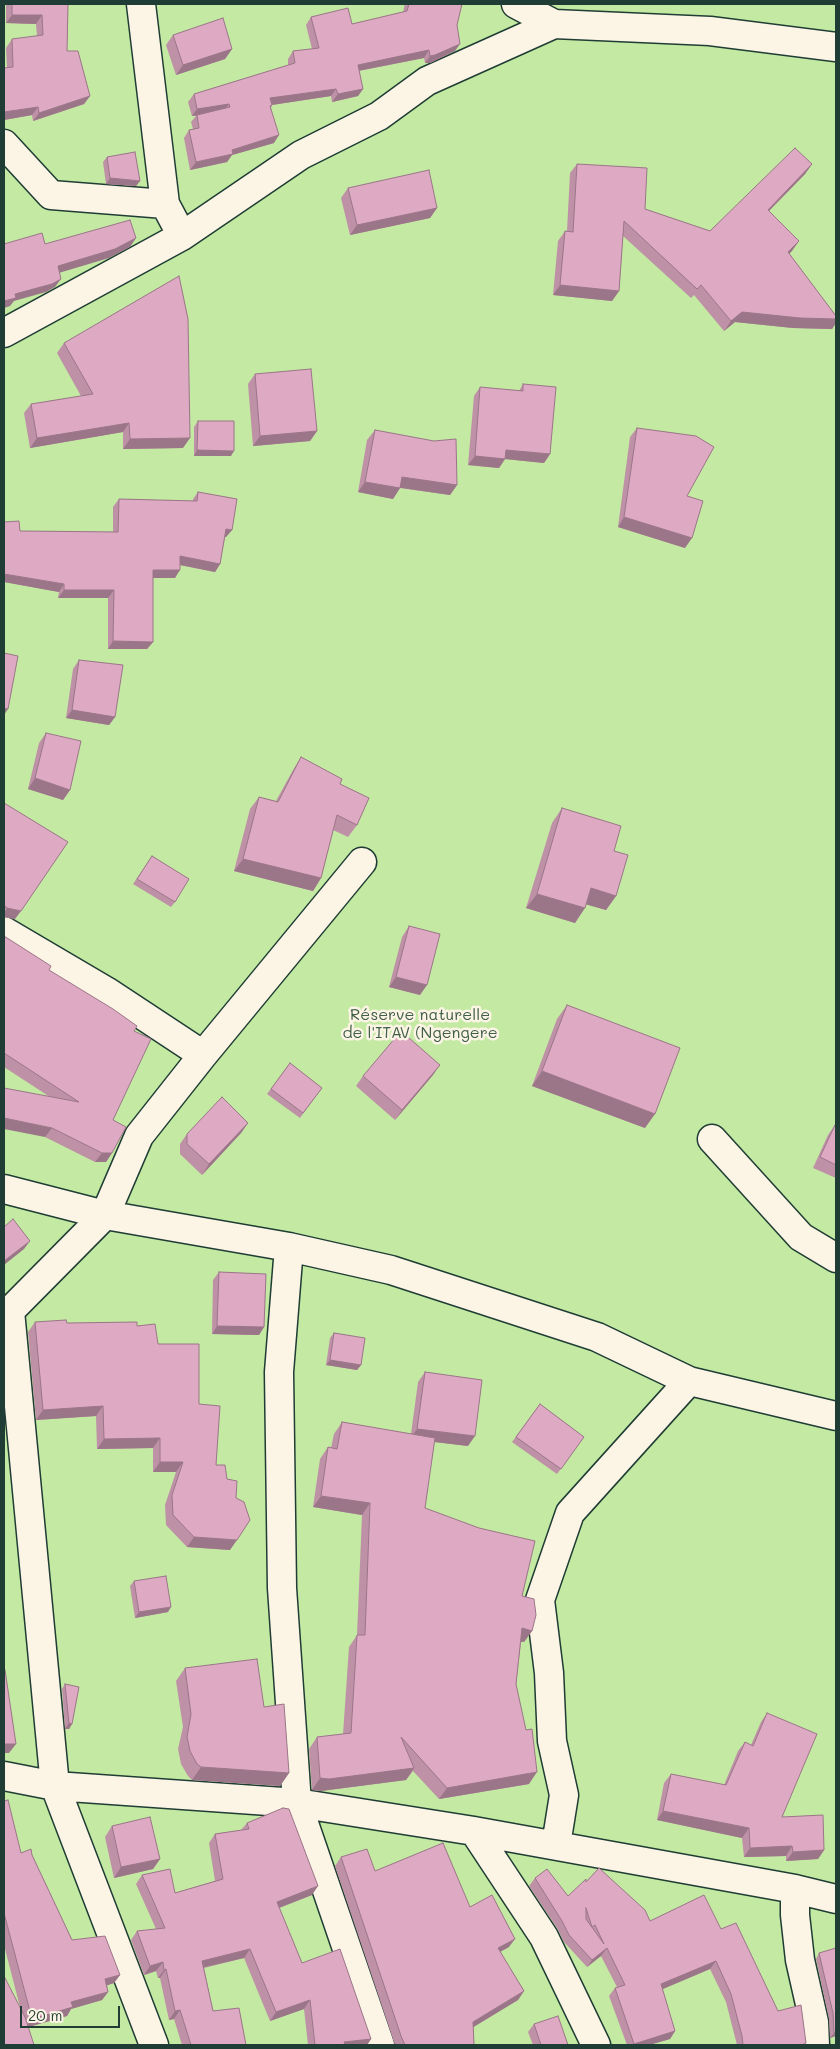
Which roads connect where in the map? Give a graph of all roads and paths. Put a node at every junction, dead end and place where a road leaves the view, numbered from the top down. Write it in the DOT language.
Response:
graph roads {
  1 [pos="141,4"];
  2 [pos="516,4"];
  3 [pos="554,24"];
  4 [pos="836,46"];
  5 [pos="4,144"];
  6 [pos="165,204"];
  7 [pos="182,236"];
  8 [pos="4,333"];
  9 [pos="362,862"];
  10 [pos="4,931"];
  11 [pos="203,1055"];
  12 [pos="712,1139"];
  13 [pos="4,1189"];
  14 [pos="105,1215"];
  15 [pos="289,1247"];
  16 [pos="836,1258"];
  17 [pos="7,1314"];
  18 [pos="689,1381"];
  19 [pos="836,1416"];
  20 [pos="4,1776"];
  21 [pos="55,1786"];
  22 [pos="297,1804"];
  23 [pos="474,1831"];
  24 [pos="556,1845"];
  25 [pos="795,1889"];
  26 [pos="836,1899"];
  27 [pos="154,2045"];
  28 [pos="380,2045"];
  29 [pos="596,2045"];
  30 [pos="815,2045"];
  1 -- 6 [label="street"];
  2 -- 3 [label="street"];
  3 -- 4 [label="street"];
  3 -- 7 [label="street"];
  5 -- 6 [label="street"];
  6 -- 7 [label="street"];
  7 -- 8 [label="street"];
  9 -- 11 [label="street"];
  10 -- 11 [label="street"];
  11 -- 14 [label="street"];
  12 -- 16 [label="street"];
  13 -- 14 [label="street"];
  14 -- 15 [label="street"];
  14 -- 17 [label="street"];
  15 -- 18 [label="street"];
  15 -- 22 [label="street"];
  17 -- 21 [label="street"];
  18 -- 19 [label="street"];
  18 -- 24 [label="street"];
  20 -- 21 [label="street"];
  21 -- 22 [label="street"];
  21 -- 27 [label="street"];
  22 -- 23 [label="street"];
  22 -- 28 [label="street"];
  23 -- 24 [label="street"];
  23 -- 29 [label="street"];
  24 -- 25 [label="street"];
  25 -- 26 [label="street"];
  25 -- 30 [label="street"];
}
